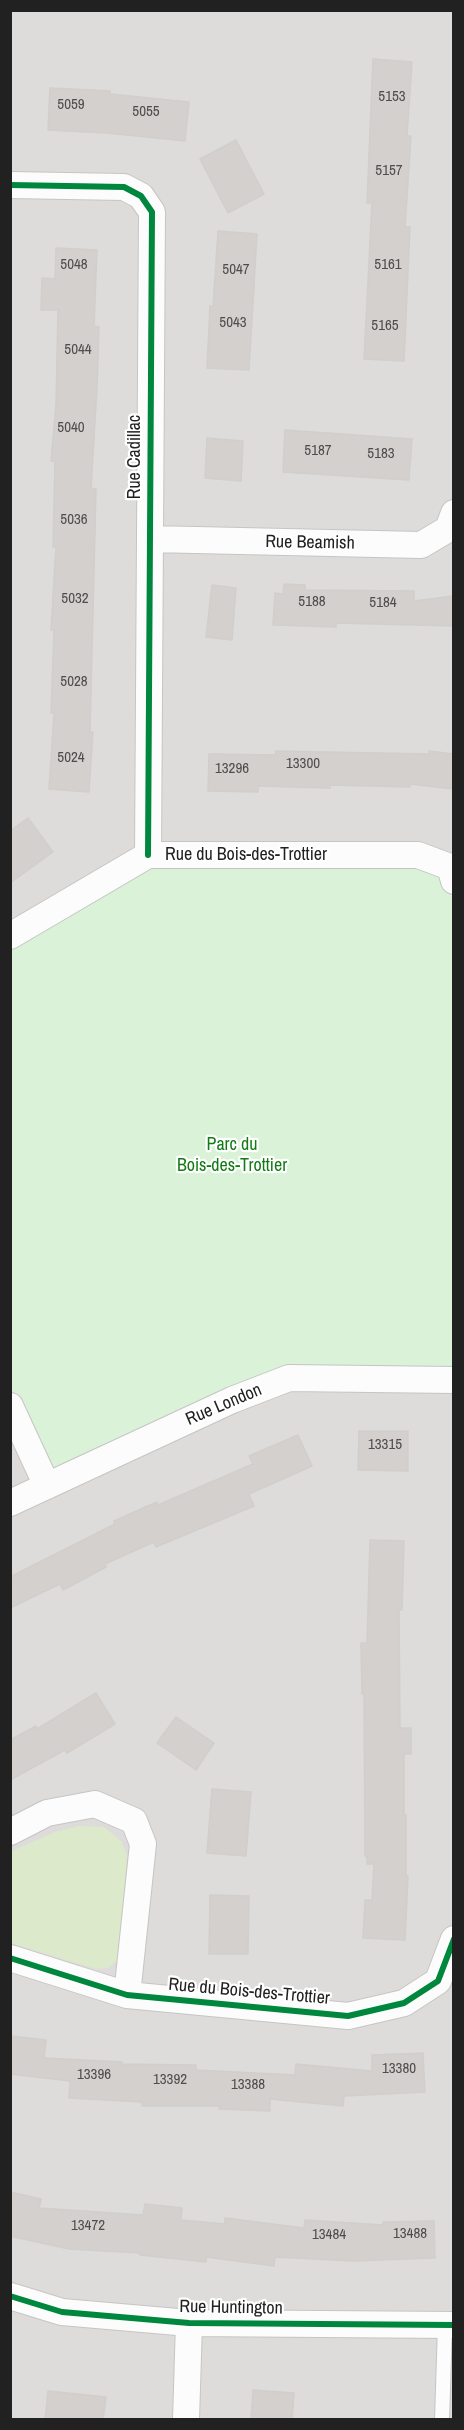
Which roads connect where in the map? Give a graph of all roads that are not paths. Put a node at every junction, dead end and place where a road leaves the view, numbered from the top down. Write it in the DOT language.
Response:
graph roads {
  1 [pos="10,185"];
  2 [pos="453,513"];
  3 [pos="150,539"];
  4 [pos="148,855"];
  5 [pos="453,881"];
  6 [pos="10,936"];
  7 [pos="453,1380"];
  8 [pos="10,1406"];
  9 [pos="47,1486"];
  10 [pos="10,1503"];
  11 [pos="10,1832"];
  12 [pos="453,1939"];
  13 [pos="10,1958"];
  14 [pos="128,1995"];
  15 [pos="10,2296"];
  16 [pos="189,2323"];
  17 [pos="449,2325"];
  18 [pos="186,2420"];
  19 [pos="442,2420"];
  1 -- 3 [label="street, Rue Cadillac"];
  2 -- 3 [label="street, Rue Beamish"];
  3 -- 4 [label="street, Rue Cadillac"];
  4 -- 5 [label="street, Rue du Bois-des-Trottier"];
  4 -- 6 [label="street, Rue du Bois-des-Trottier"];
  7 -- 9 [label="street, Rue London"];
  8 -- 9 [label="street"];
  9 -- 10 [label="street, Rue London"];
  11 -- 14 [label="street"];
  12 -- 14 [label="street, Rue du Bois-des-Trottier"];
  13 -- 14 [label="street, Rue du Bois-des-Trottier"];
  15 -- 16 [label="street, Rue Huntington"];
  16 -- 17 [label="street, Rue Huntington"];
  16 -- 18 [label="street"];
  17 -- 19 [label="lane"];
}
